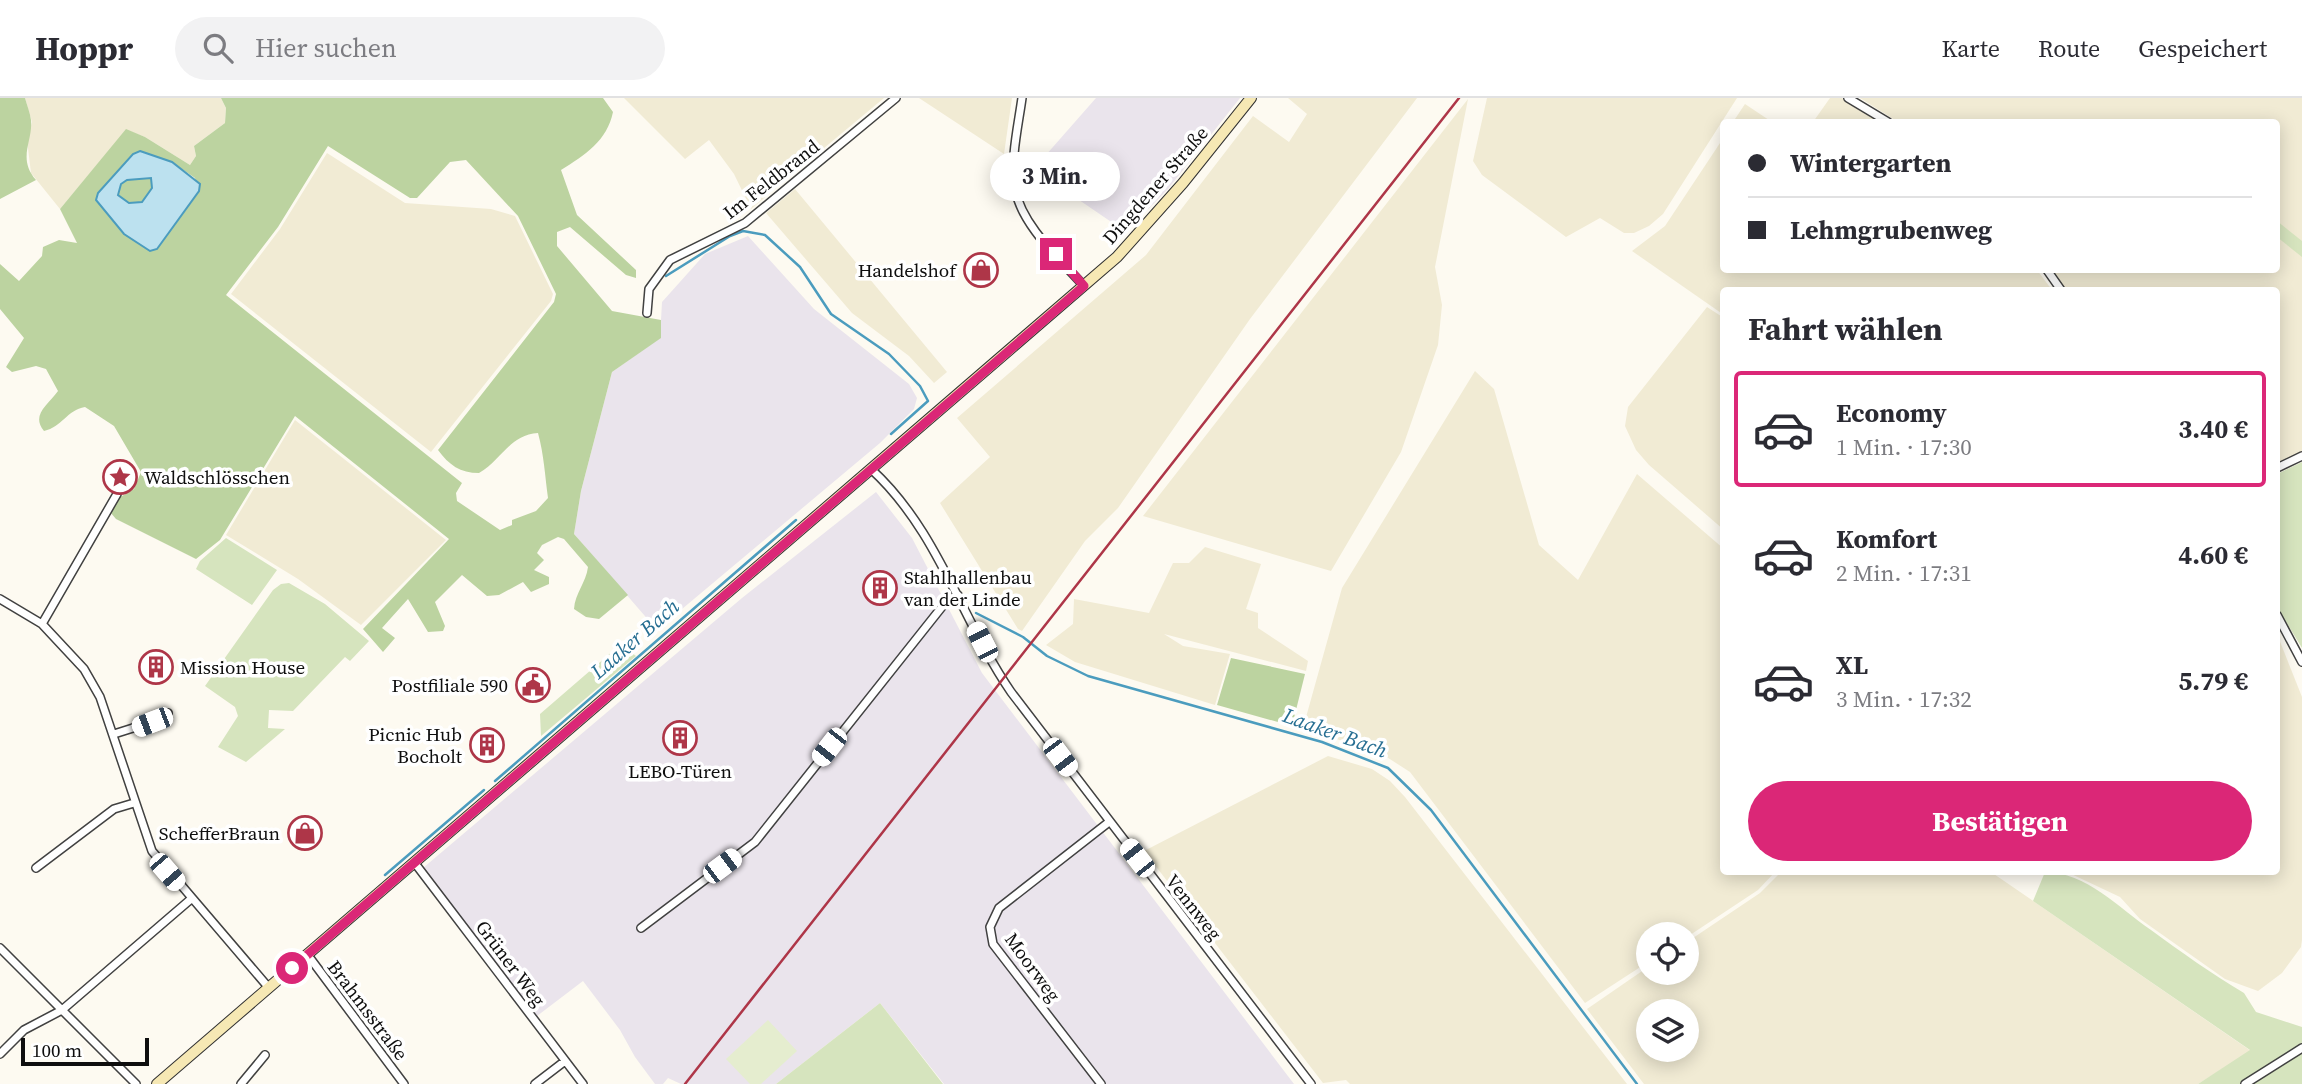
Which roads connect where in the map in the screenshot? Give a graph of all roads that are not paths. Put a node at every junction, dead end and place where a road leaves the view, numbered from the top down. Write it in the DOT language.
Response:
graph roads {
  1 [pos="896,98"];
  2 [pos="1022,98"];
  3 [pos="1251,98"];
  4 [pos="1849,98"];
  5 [pos="1883,119"];
  6 [pos="1084,286"];
  7 [pos="647,313"];
  8 [pos="2302,456"];
  9 [pos="2280,467"];
  10 [pos="871,468"];
  11 [pos="117,494"];
  12 [pos="958,595"];
  13 [pos="0,599"];
  14 [pos="2280,621"];
  15 [pos="42,624"];
  16 [pos="2302,662"];
  17 [pos="168,713"];
  18 [pos="114,734"];
  19 [pos="134,803"];
  20 [pos="1109,822"];
  21 [pos="414,862"];
  22 [pos="36,868"];
  23 [pos="191,899"];
  24 [pos="641,928"];
  25 [pos="0,948"];
  26 [pos="7,954"];
  27 [pos="307,954"];
  28 [pos="0,960"];
  29 [pos="268,988"];
  30 [pos="62,1010"];
  31 [pos="2302,1048"];
  32 [pos="0,1054"];
  33 [pos="265,1055"];
  34 [pos="565,1061"];
  35 [pos="136,1084"];
  36 [pos="158,1084"];
  37 [pos="241,1084"];
  38 [pos="403,1084"];
  39 [pos="535,1084"];
  40 [pos="583,1084"];
  41 [pos="1101,1084"];
  42 [pos="1311,1084"];
  43 [pos="2245,1084"];
  1 -- 7 [label="street, Im Feldbrand"];
  2 -- 6 [label="street"];
  3 -- 6 [label="main road, Dingdener Straße"];
  4 -- 5 [label="street"];
  6 -- 10 [label="main road, Dingdener Straße"];
  8 -- 9 [label="street"];
  10 -- 12 [label="street, Vennweg"];
  10 -- 21 [label="main road, Dingdener Straße"];
  11 -- 15 [label="street"];
  12 -- 20 [label="street, Vennweg"];
  12 -- 24 [label="street"];
  13 -- 15 [label="street"];
  14 -- 16 [label="street"];
  15 -- 18 [label="street"];
  17 -- 18 [label="street"];
  18 -- 19 [label="street"];
  19 -- 22 [label="street"];
  19 -- 23 [label="street"];
  20 -- 41 [label="street, Moorweg"];
  20 -- 42 [label="street, Vennweg"];
  21 -- 27 [label="main road, Dingdener Straße"];
  21 -- 34 [label="street, Grüner Weg"];
  23 -- 29 [label="street"];
  23 -- 30 [label="street"];
  25 -- 26 [label="street"];
  26 -- 28 [label="street"];
  26 -- 30 [label="street"];
  27 -- 29 [label="main road, Dingdener Straße"];
  27 -- 38 [label="street, Brahmsstraße"];
  29 -- 36 [label="main road, Dingdener Straße"];
  30 -- 32 [label="street"];
  30 -- 35 [label="street"];
  31 -- 43 [label="street"];
  33 -- 37 [label="street"];
  34 -- 39 [label="street"];
  34 -- 40 [label="street, Grüner Weg"];
}
